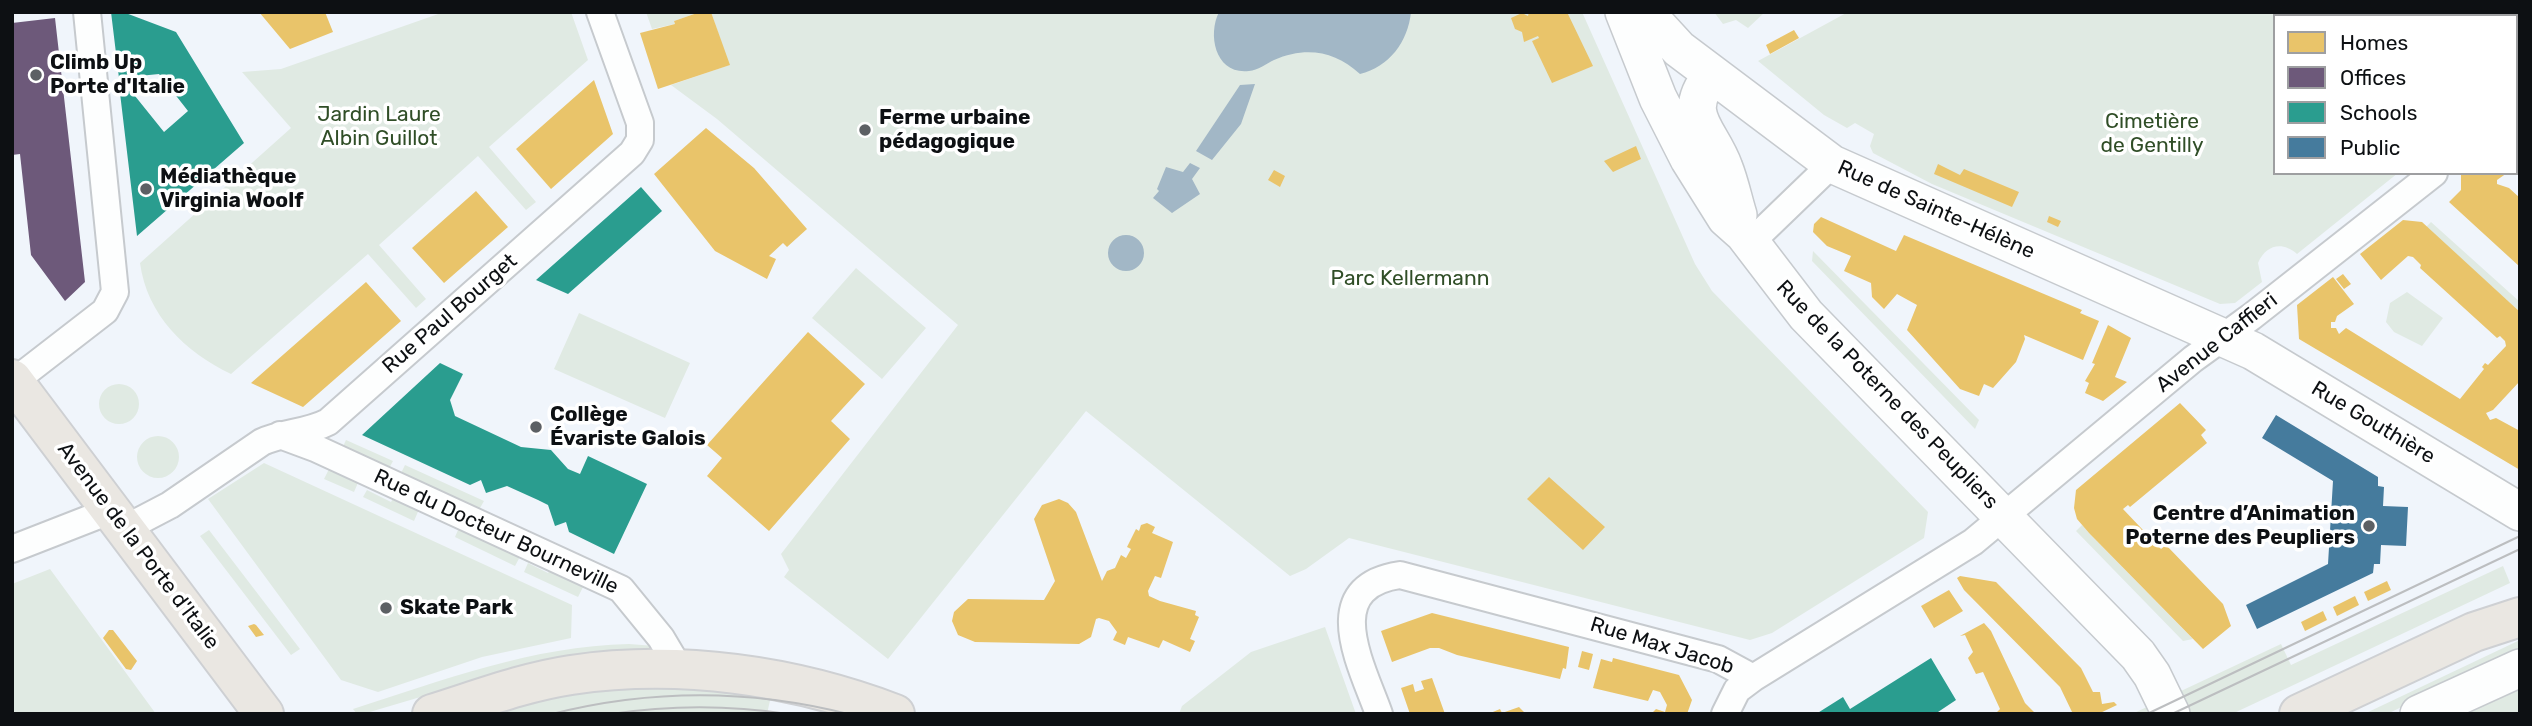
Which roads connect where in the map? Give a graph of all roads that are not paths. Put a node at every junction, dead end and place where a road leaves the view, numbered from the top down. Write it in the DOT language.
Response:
graph roads {
  1 [pos="87,12"];
  2 [pos="600,12"];
  3 [pos="1624,12"];
  4 [pos="1644,12"];
  5 [pos="1712,75"];
  6 [pos="1832,164"];
  7 [pos="2431,175"];
  8 [pos="1746,239"];
  9 [pos="2224,337"];
  10 [pos="13,381"];
  11 [pos="279,435"];
  12 [pos="2520,512"];
  13 [pos="2003,516"];
  14 [pos="119,519"];
  15 [pos="12,550"];
  16 [pos="2520,597"];
  17 [pos="2520,617"];
  18 [pos="2474,632"];
  19 [pos="2520,668"];
  20 [pos="680,670"];
  21 [pos="1753,678"];
  22 [pos="264,714"];
  23 [pos="432,714"];
  24 [pos="895,714"];
  25 [pos="1379,714"];
  26 [pos="1726,714"];
  27 [pos="2171,714"];
  28 [pos="2299,714"];
  29 [pos="2419,714"];
  1 -- 10 [label="street"];
  2 -- 11 [label="street, Rue Paul Bourget"];
  3 -- 8 [label="main road, Rue de la Poterne des Peupliers"];
  4 -- 5 [label="main road, Rue de Sainte-Hélène"];
  5 -- 6 [label="main road, Rue de Sainte-Hélène"];
  5 -- 8 [label="main road"];
  6 -- 8 [label="street"];
  6 -- 9 [label="main road, Rue de Sainte-Hélène"];
  7 -- 9 [label="street, Avenue Caffieri"];
  8 -- 13 [label="main road, Rue de la Poterne des Peupliers"];
  9 -- 12 [label="main road, Rue Gouthière"];
  9 -- 13 [label="street, Avenue Caffieri"];
  10 -- 14 [label="main road, Avenue de la Porte d'Italie"];
  11 -- 14 [label="street, Rue Paul Bourget"];
  11 -- 20 [label="street, Rue du Docteur Bourneville"];
  13 -- 21 [label="street, Rue Max Jacob"];
  13 -- 27 [label="main road, Rue de la Poterne des Peupliers"];
  14 -- 15 [label="street, Rue Paul Bourget"];
  14 -- 22 [label="main road, Avenue de la Porte d'Italie"];
  16 -- 18 [label="main road"];
  17 -- 18 [label="main road"];
  18 -- 28 [label="main road"];
  19 -- 29 [label="main road"];
  20 -- 23 [label="main road"];
  20 -- 24 [label="main road"];
  21 -- 25 [label="street, Rue Max Jacob"];
  21 -- 26 [label="street"];
}
